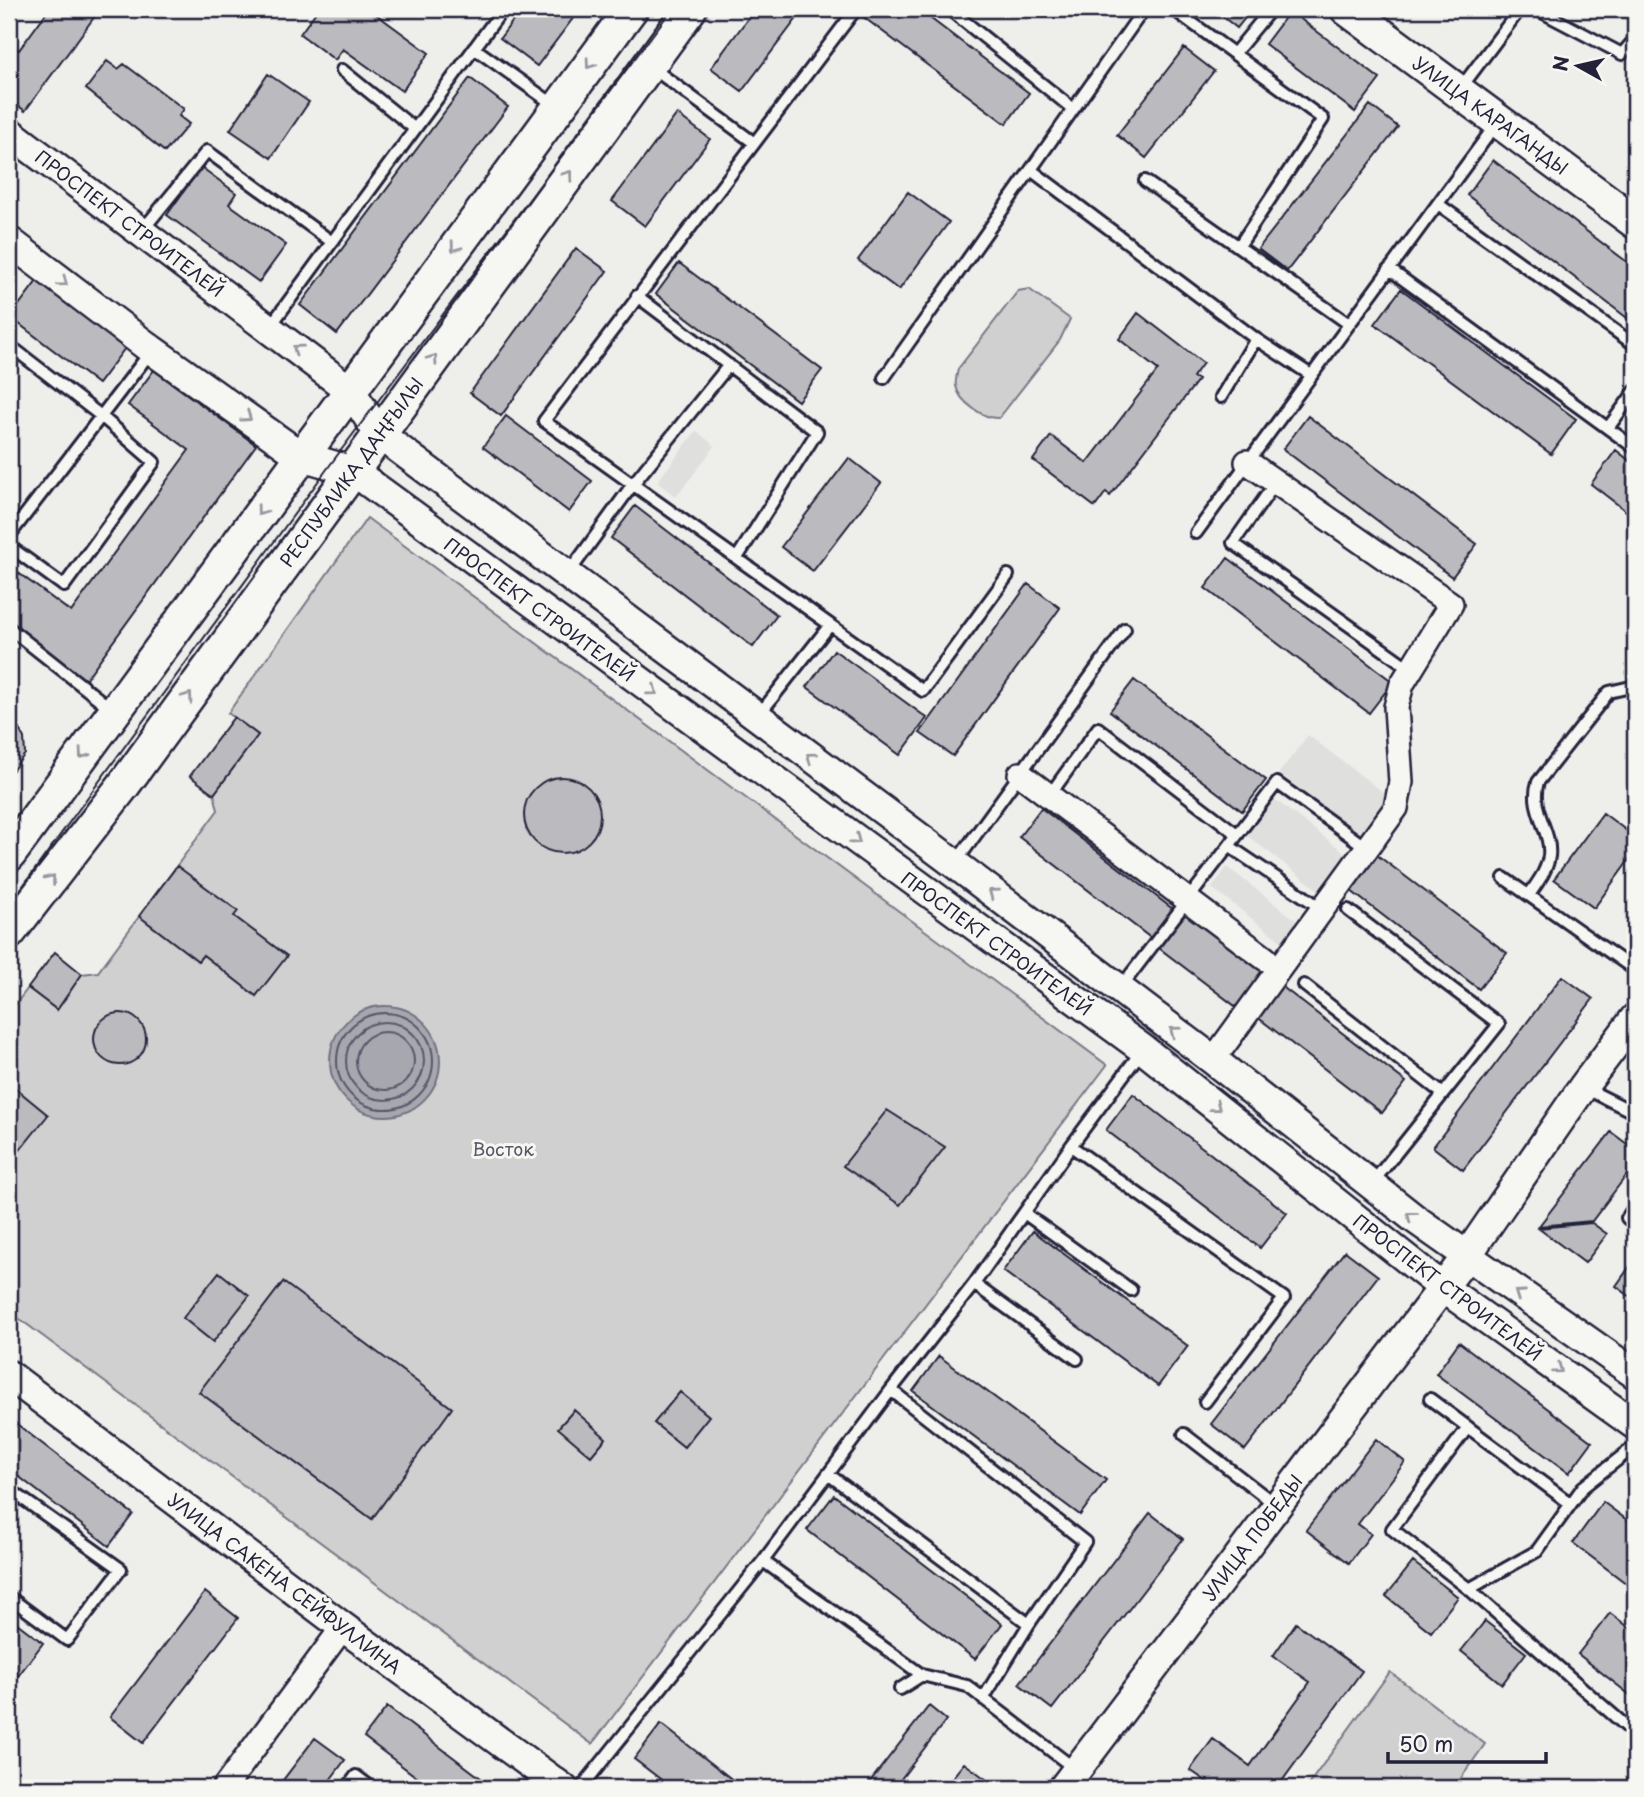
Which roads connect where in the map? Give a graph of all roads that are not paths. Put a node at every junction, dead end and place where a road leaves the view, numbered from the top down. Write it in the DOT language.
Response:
graph roads {
  1 [pos="503,9"];
  2 [pos="631,9"];
  3 [pos="690,9"];
  4 [pos="856,9"];
  5 [pos="949,9"];
  6 [pos="1144,9"];
  7 [pos="1173,9"];
  8 [pos="1271,9"];
  9 [pos="1347,9"];
  10 [pos="1520,9"];
  11 [pos="1536,9"];
  12 [pos="1635,38"];
  13 [pos="474,48"];
  14 [pos="1234,54"];
  15 [pos="648,65"];
  16 [pos="342,70"];
  17 [pos="1458,91"];
  18 [pos="558,107"];
  19 [pos="1073,109"];
  20 [pos="1499,121"];
  21 [pos="415,129"];
  22 [pos="9,132"];
  23 [pos="753,142"];
  24 [pos="1031,170"];
  25 [pos="1145,181"];
  26 [pos="1438,204"];
  27 [pos="1635,222"];
  28 [pos="141,232"];
  29 [pos="9,241"];
  30 [pos="332,242"];
  31 [pos="1239,246"];
  32 [pos="1389,269"];
  33 [pos="637,296"];
  34 [pos="1349,324"];
  35 [pos="269,328"];
  36 [pos="1256,339"];
  37 [pos="9,345"];
  38 [pos="1635,345"];
  39 [pos="152,350"];
  40 [pos="729,365"];
  41 [pos="1311,375"];
  42 [pos="884,378"];
  43 [pos="351,390"];
  44 [pos="1635,391"];
  45 [pos="1221,397"];
  46 [pos="101,416"];
  47 [pos="1608,428"];
  48 [pos="379,434"];
  49 [pos="1635,448"];
  50 [pos="301,456"];
  51 [pos="1247,462"];
  52 [pos="353,471"];
  53 [pos="1276,482"];
  54 [pos="634,484"];
  55 [pos="1196,533"];
  56 [pos="9,536"];
  57 [pos="9,546"];
  58 [pos="737,558"];
  59 [pos="568,574"];
  60 [pos="1008,575"];
  61 [pos="830,625"];
  62 [pos="9,628"];
  63 [pos="1125,629"];
  64 [pos="1412,670"];
  65 [pos="1635,686"];
  66 [pos="115,711"];
  67 [pos="757,716"];
  68 [pos="1020,774"];
  69 [pos="1049,796"];
  70 [pos="1237,834"];
  71 [pos="1229,846"];
  72 [pos="1367,848"];
  73 [pos="9,856"];
  74 [pos="955,864"];
  75 [pos="1504,878"];
  76 [pos="1529,895"];
  77 [pos="1187,900"];
  78 [pos="1321,908"];
  79 [pos="1348,910"];
  80 [pos="9,933"];
  81 [pos="1266,960"];
  82 [pos="1635,970"];
  83 [pos="1304,985"];
  84 [pos="1119,989"];
  85 [pos="1635,1018"];
  86 [pos="1143,1049"];
  87 [pos="1213,1060"];
  88 [pos="1583,1087"];
  89 [pos="1443,1094"];
  90 [pos="1635,1114"];
  91 [pos="1072,1146"];
  92 [pos="1371,1185"];
  93 [pos="1635,1206"];
  94 [pos="1024,1213"];
  95 [pos="1635,1224"];
  96 [pos="1466,1258"];
  97 [pos="974,1284"];
  98 [pos="1442,1287"];
  99 [pos="1131,1290"];
  100 [pos="1077,1359"];
  101 [pos="1635,1374"];
  102 [pos="9,1375"];
  103 [pos="891,1390"];
  104 [pos="1430,1399"];
  105 [pos="1205,1402"];
  106 [pos="1635,1425"];
  107 [pos="1468,1427"];
  108 [pos="1184,1434"];
  109 [pos="1635,1446"];
  110 [pos="828,1474"];
  111 [pos="9,1489"];
  112 [pos="1571,1504"];
  113 [pos="1276,1506"];
  114 [pos="763,1560"];
  115 [pos="1469,1589"];
  116 [pos="9,1597"];
  117 [pos="1029,1624"];
  118 [pos="343,1627"];
  119 [pos="922,1675"];
  120 [pos="900,1689"];
  121 [pos="983,1699"];
  122 [pos="1635,1734"];
  123 [pos="1070,1779"];
  124 [pos="224,1788"];
  125 [pos="347,1788"];
  126 [pos="372,1788"];
  127 [pos="563,1788"];
  128 [pos="581,1788"];
  1 -- 13 [label="lane"];
  2 -- 18 [label="main road, one-way"];
  3 -- 15 [label="main road, РЕСПУБЛИКА ДАҢҒЫЛЫ"];
  4 -- 23 [label="lane"];
  5 -- 19 [label="lane"];
  6 -- 19 [label="lane"];
  7 -- 14 [label="lane"];
  8 -- 14 [label="lane"];
  9 -- 17 [label="main road, УЛИЦА КАРАГАНДЫ"];
  10 -- 17 [label="lane"];
  11 -- 12 [label="lane"];
  13 -- 18 [label="lane"];
  13 -- 21 [label="lane"];
  14 -- 31 [label="lane"];
  15 -- 23 [label="lane"];
  48 -- 15 [label="main road, РЕСПУБЛИКА ДАҢҒЫЛЫ, one-way"];
  16 -- 21 [label="lane"];
  17 -- 20 [label="main road, УЛИЦА КАРАГАНДЫ"];
  18 -- 43 [label="main road, one-way"];
  19 -- 24 [label="lane"];
  20 -- 26 [label="lane"];
  20 -- 27 [label="main road, УЛИЦА КАРАГАНДЫ"];
  21 -- 30 [label="lane"];
  22 -- 28 [label="street, ПРОСПЕКТ СТРОИТЕЛЕЙ"];
  23 -- 33 [label="lane"];
  24 -- 36 [label="lane"];
  24 -- 42 [label="lane"];
  25 -- 31 [label="lane"];
  26 -- 32 [label="lane"];
  26 -- 38 [label="lane"];
  28 -- 30 [label="lane"];
  28 -- 35 [label="street, ПРОСПЕКТ СТРОИТЕЛЕЙ"];
  29 -- 39 [label="street, one-way"];
  30 -- 35 [label="lane"];
  31 -- 34 [label="lane"];
  32 -- 34 [label="lane"];
  32 -- 47 [label="lane"];
  33 -- 40 [label="lane"];
  33 -- 54 [label="lane"];
  34 -- 41 [label="lane"];
  43 -- 35 [label="street, ПРОСПЕКТ СТРОИТЕЛЕЙ, one-way"];
  36 -- 41 [label="lane"];
  36 -- 45 [label="lane"];
  37 -- 46 [label="lane"];
  39 -- 46 [label="lane"];
  39 -- 50 [label="street, one-way"];
  40 -- 54 [label="lane"];
  40 -- 58 [label="lane"];
  41 -- 51 [label="lane"];
  43 -- 48 [label="street"];
  43 -- 50 [label="main road"];
  44 -- 47 [label="lane"];
  46 -- 56 [label="lane"];
  46 -- 57 [label="lane"];
  47 -- 49 [label="lane"];
  48 -- 52 [label="main road, РЕСПУБЛИКА ДАҢҒЫЛЫ"];
  48 -- 59 [label="street, ПРОСПЕКТ СТРОИТЕЛЕЙ"];
  50 -- 52 [label="street"];
  50 -- 66 [label="main road, one-way"];
  51 -- 53 [label="street"];
  51 -- 55 [label="lane"];
  80 -- 52 [label="main road, РЕСПУБЛИКА ДАҢҒЫЛЫ, one-way"];
  52 -- 86 [label="street, ПРОСПЕКТ СТРОИТЕЛЕЙ, one-way"];
  53 -- 64 [label="street"];
  53 -- 64 [label="lane"];
  54 -- 58 [label="lane"];
  54 -- 59 [label="lane"];
  58 -- 61 [label="lane"];
  59 -- 67 [label="street, ПРОСПЕКТ СТРОИТЕЛЕЙ"];
  60 -- 61 [label="lane"];
  61 -- 67 [label="lane"];
  62 -- 66 [label="lane"];
  63 -- 68 [label="lane"];
  64 -- 72 [label="street"];
  65 -- 76 [label="lane"];
  66 -- 73 [label="main road, one-way"];
  74 -- 67 [label="street, ПРОСПЕКТ СТРОИТЕЛЕЙ, one-way"];
  68 -- 69 [label="street"];
  68 -- 74 [label="lane"];
  69 -- 70 [label="lane"];
  69 -- 77 [label="street"];
  70 -- 71 [label="lane"];
  70 -- 72 [label="lane"];
  71 -- 77 [label="lane"];
  71 -- 78 [label="lane"];
  72 -- 78 [label="street"];
  84 -- 74 [label="street, ПРОСПЕКТ СТРОИТЕЛЕЙ, one-way"];
  75 -- 76 [label="lane"];
  76 -- 82 [label="lane"];
  77 -- 81 [label="street"];
  77 -- 84 [label="lane"];
  78 -- 87 [label="street"];
  79 -- 89 [label="lane"];
  83 -- 89 [label="lane"];
  87 -- 84 [label="street, ПРОСПЕКТ СТРОИТЕЛЕЙ, one-way"];
  85 -- 88 [label="street"];
  86 -- 91 [label="lane"];
  86 -- 98 [label="street, ПРОСПЕКТ СТРОИТЕЛЕЙ, one-way"];
  87 -- 92 [label="street, ПРОСПЕКТ СТРОИТЕЛЕЙ"];
  88 -- 90 [label="lane"];
  88 -- 96 [label="street"];
  89 -- 92 [label="lane"];
  91 -- 94 [label="lane"];
  91 -- 105 [label="lane"];
  96 -- 92 [label="street, ПРОСПЕКТ СТРОИТЕЛЕЙ, one-way"];
  93 -- 95 [label="lane"];
  94 -- 97 [label="lane"];
  94 -- 99 [label="lane"];
  96 -- 98 [label="street, УЛИЦА ПОБЕДЫ"];
  101 -- 96 [label="street, ПРОСПЕКТ СТРОИТЕЛЕЙ, one-way"];
  97 -- 100 [label="lane"];
  97 -- 103 [label="lane"];
  98 -- 106 [label="street, ПРОСПЕКТ СТРОИТЕЛЕЙ, one-way"];
  98 -- 113 [label="street, УЛИЦА ПОБЕДЫ"];
  102 -- 118 [label="street, УЛИЦА САКЕНА СЕЙФУЛЛИНА"];
  103 -- 110 [label="lane"];
  103 -- 117 [label="lane"];
  104 -- 107 [label="lane"];
  107 -- 112 [label="lane"];
  107 -- 115 [label="lane"];
  108 -- 113 [label="lane"];
  109 -- 112 [label="lane"];
  110 -- 114 [label="lane"];
  110 -- 117 [label="lane"];
  111 -- 116 [label="lane"];
  112 -- 115 [label="lane"];
  113 -- 123 [label="street, УЛИЦА ПОБЕДЫ"];
  114 -- 119 [label="lane"];
  114 -- 128 [label="lane"];
  115 -- 122 [label="lane"];
  117 -- 121 [label="lane"];
  118 -- 124 [label="street"];
  118 -- 127 [label="street, УЛИЦА САКЕНА СЕЙФУЛЛИНА"];
  119 -- 120 [label="lane"];
  119 -- 121 [label="lane"];
  121 -- 123 [label="lane"];
  125 -- 126 [label="lane"];
}
